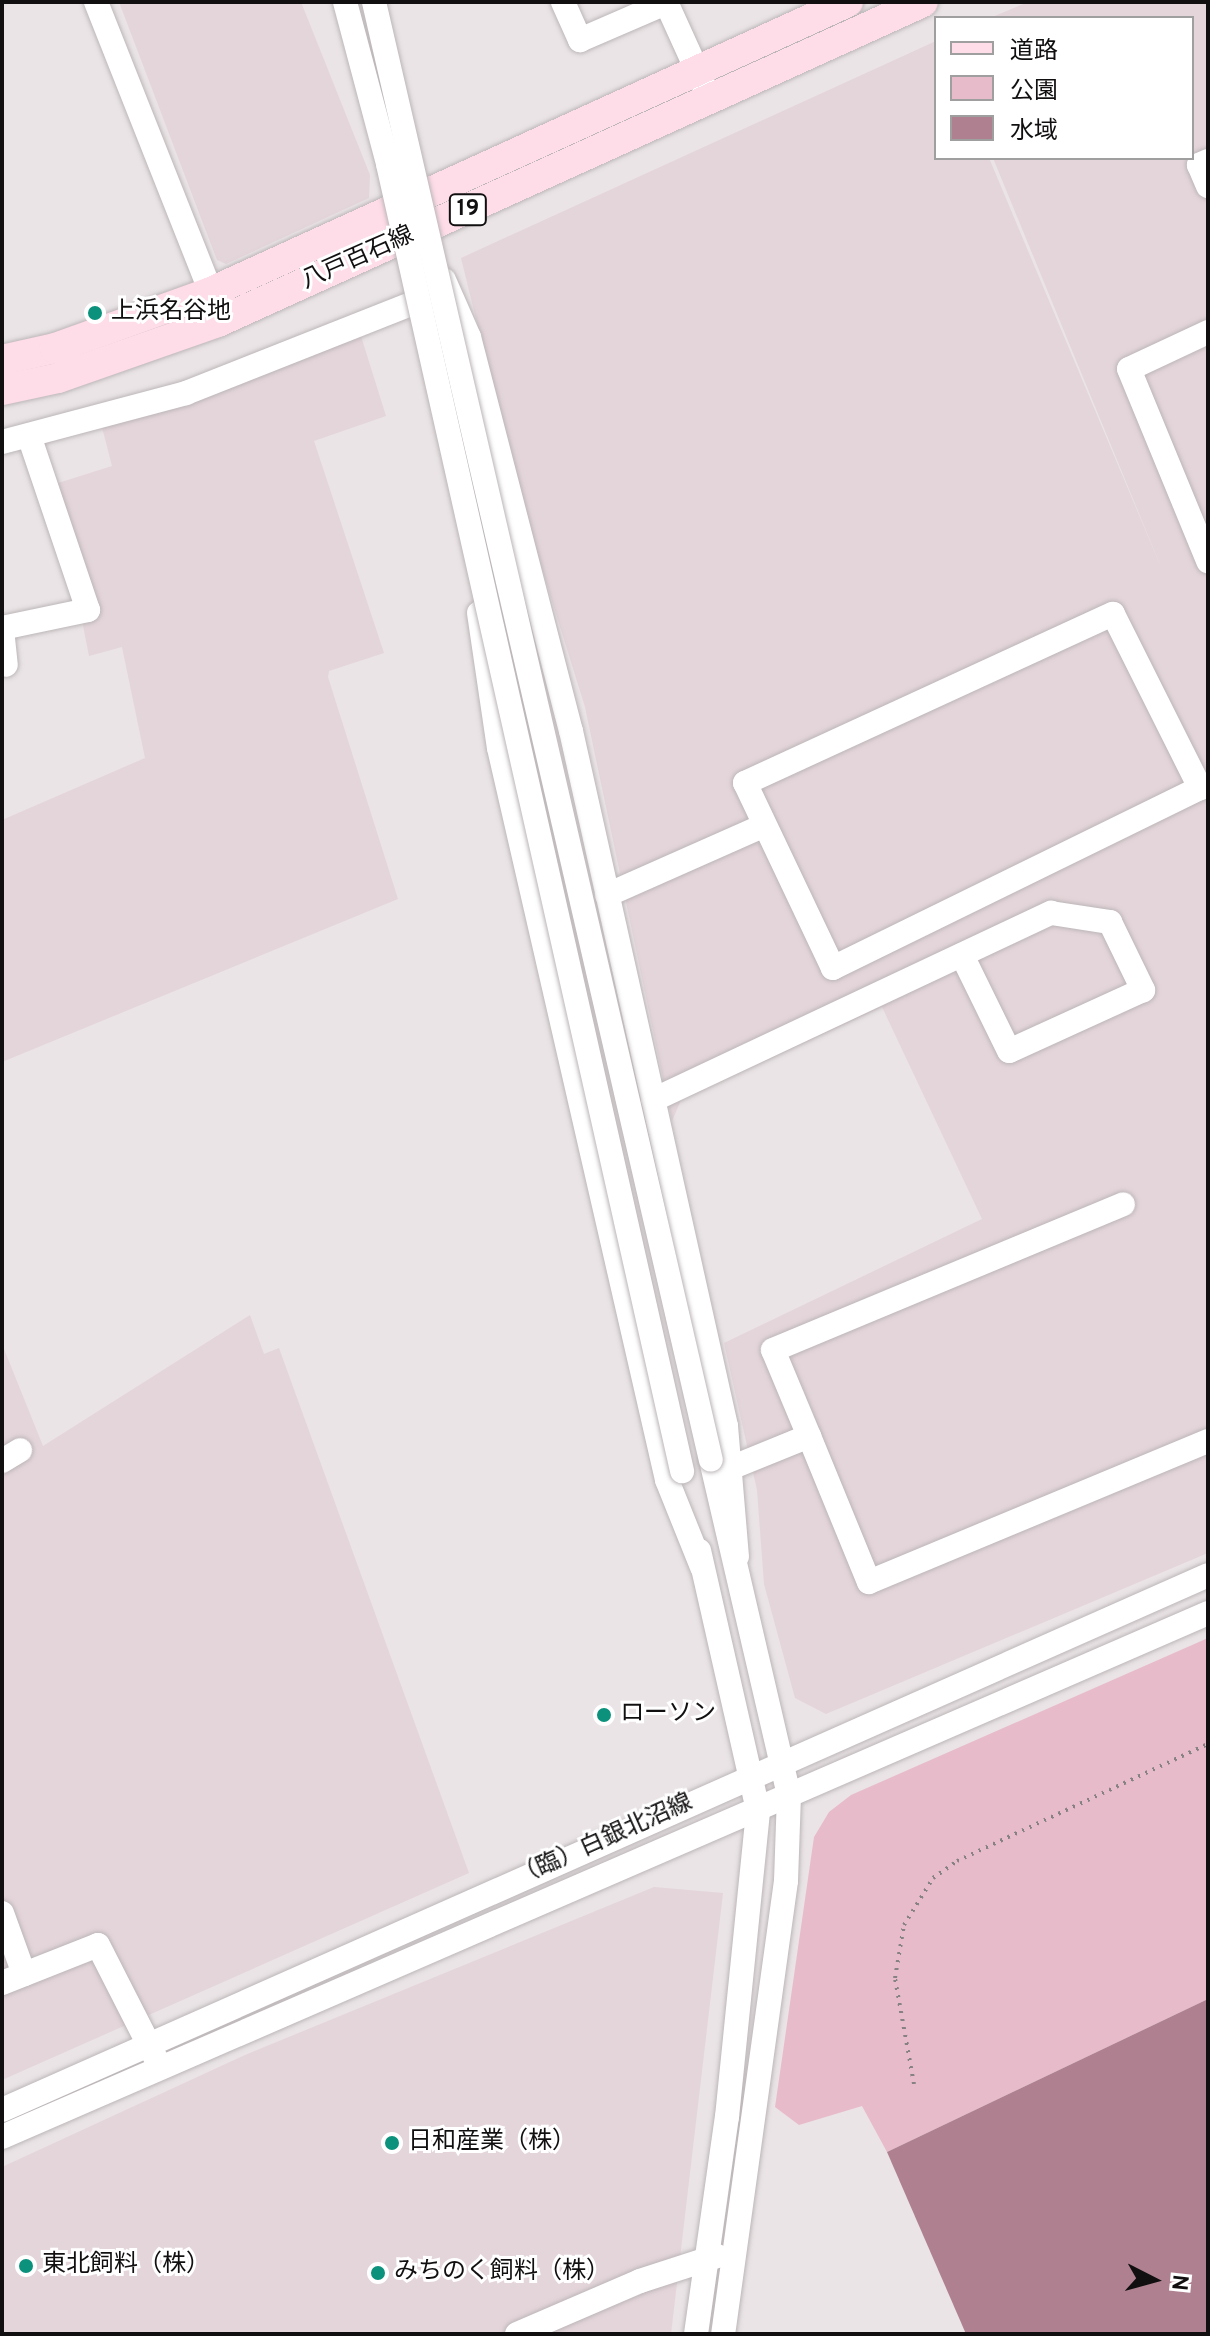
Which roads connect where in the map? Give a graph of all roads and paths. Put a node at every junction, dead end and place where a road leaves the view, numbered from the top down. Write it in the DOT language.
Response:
graph roads {
  1 [pos="96,2"];
  2 [pos="338,2"];
  3 [pos="345,2"];
  4 [pos="374,2"];
  5 [pos="385,2"];
  6 [pos="563,2"];
  7 [pos="667,2"];
  8 [pos="848,2"];
  9 [pos="923,2"];
  10 [pos="696,70"];
  11 [pos="710,99"];
  12 [pos="386,110"];
  13 [pos="1208,161"];
  14 [pos="1208,186"];
  15 [pos="408,199"];
  16 [pos="415,234"];
  17 [pos="450,290"];
  18 [pos="211,292"];
  19 [pos="412,300"];
  20 [pos="1208,332"];
  21 [pos="2,360"];
  22 [pos="2,390"];
  23 [pos="29,436"];
  24 [pos="2,442"];
  25 [pos="1208,561"];
  26 [pos="2,628"];
  27 [pos="6,665"];
  28 [pos="763,826"];
  29 [pos="607,895"];
  30 [pos="962,955"];
  31 [pos="653,1100"];
  32 [pos="1123,1204"];
  33 [pos="809,1436"];
  34 [pos="1208,1441"];
  35 [pos="722,1463"];
  36 [pos="702,1567"];
  37 [pos="1208,1575"];
  38 [pos="1208,1613"];
  39 [pos="1208,1744"];
  40 [pos="779,1763"];
  41 [pos="748,1777"];
  42 [pos="789,1795"];
  43 [pos="758,1810"];
  44 [pos="2,1913"];
  45 [pos="13,1979"];
  46 [pos="150,2044"];
  47 [pos="159,2069"];
  48 [pos="914,2084"];
  49 [pos="2,2110"];
  50 [pos="2,2137"];
  51 [pos="735,2251"];
  52 [pos="706,2259"];
  53 [pos="517,2334"];
  54 [pos="696,2334"];
  55 [pos="723,2334"];
  1 -- 18 [label="street"];
  2 -- 12 [label="street"];
  3 -- 36 [label="street, bridge"];
  4 -- 35 [label="street, bridge"];
  5 -- 12 [label="street"];
  6 -- 7 [label="street"];
  7 -- 10 [label="street"];
  8 -- 10 [label="main road, 八戸百石線 / 19"];
  9 -- 11 [label="main road, 八戸百石線 / 19"];
  10 -- 11 [label="street"];
  10 -- 15 [label="main road, 八戸百石線 / 19"];
  11 -- 16 [label="main road, 八戸百石線 / 19"];
  12 -- 15 [label="street"];
  13 -- 14 [label="street"];
  15 -- 16 [label="street"];
  15 -- 18 [label="main road, 八戸百石線 / 19"];
  16 -- 17 [label="street"];
  16 -- 19 [label="street"];
  16 -- 22 [label="main road, 八戸百石線 / 19"];
  17 -- 19 [label="street"];
  17 -- 29 [label="street"];
  18 -- 21 [label="main road, 八戸百石線 / 19"];
  19 -- 23 [label="street"];
  19 -- 36 [label="street"];
  20 -- 25 [label="street"];
  23 -- 24 [label="street"];
  23 -- 26 [label="street"];
  26 -- 27 [label="street"];
  28 -- 28 [label="street"];
  28 -- 29 [label="street"];
  29 -- 31 [label="street"];
  30 -- 30 [label="street"];
  30 -- 31 [label="street"];
  31 -- 35 [label="street"];
  32 -- 33 [label="street"];
  33 -- 34 [label="street"];
  33 -- 35 [label="street"];
  35 -- 40 [label="street"];
  36 -- 41 [label="street"];
  37 -- 40 [label="street, （臨）白銀北沼線"];
  38 -- 42 [label="street, （臨）白銀北沼線"];
  39 -- 48 [label="path"];
  40 -- 41 [label="street, （臨）白銀北沼線"];
  40 -- 42 [label="street"];
  41 -- 43 [label="street"];
  41 -- 46 [label="street, （臨）白銀北沼線"];
  42 -- 43 [label="street, （臨）白銀北沼線"];
  42 -- 51 [label="street"];
  43 -- 47 [label="street, （臨）白銀北沼線"];
  43 -- 52 [label="street"];
  44 -- 45 [label="street"];
  45 -- 46 [label="street"];
  46 -- 47 [label="street"];
  46 -- 49 [label="street, （臨）白銀北沼線"];
  47 -- 50 [label="street, （臨）白銀北沼線"];
  51 -- 52 [label="street"];
  51 -- 55 [label="street"];
  52 -- 53 [label="street"];
  52 -- 54 [label="street"];
}
